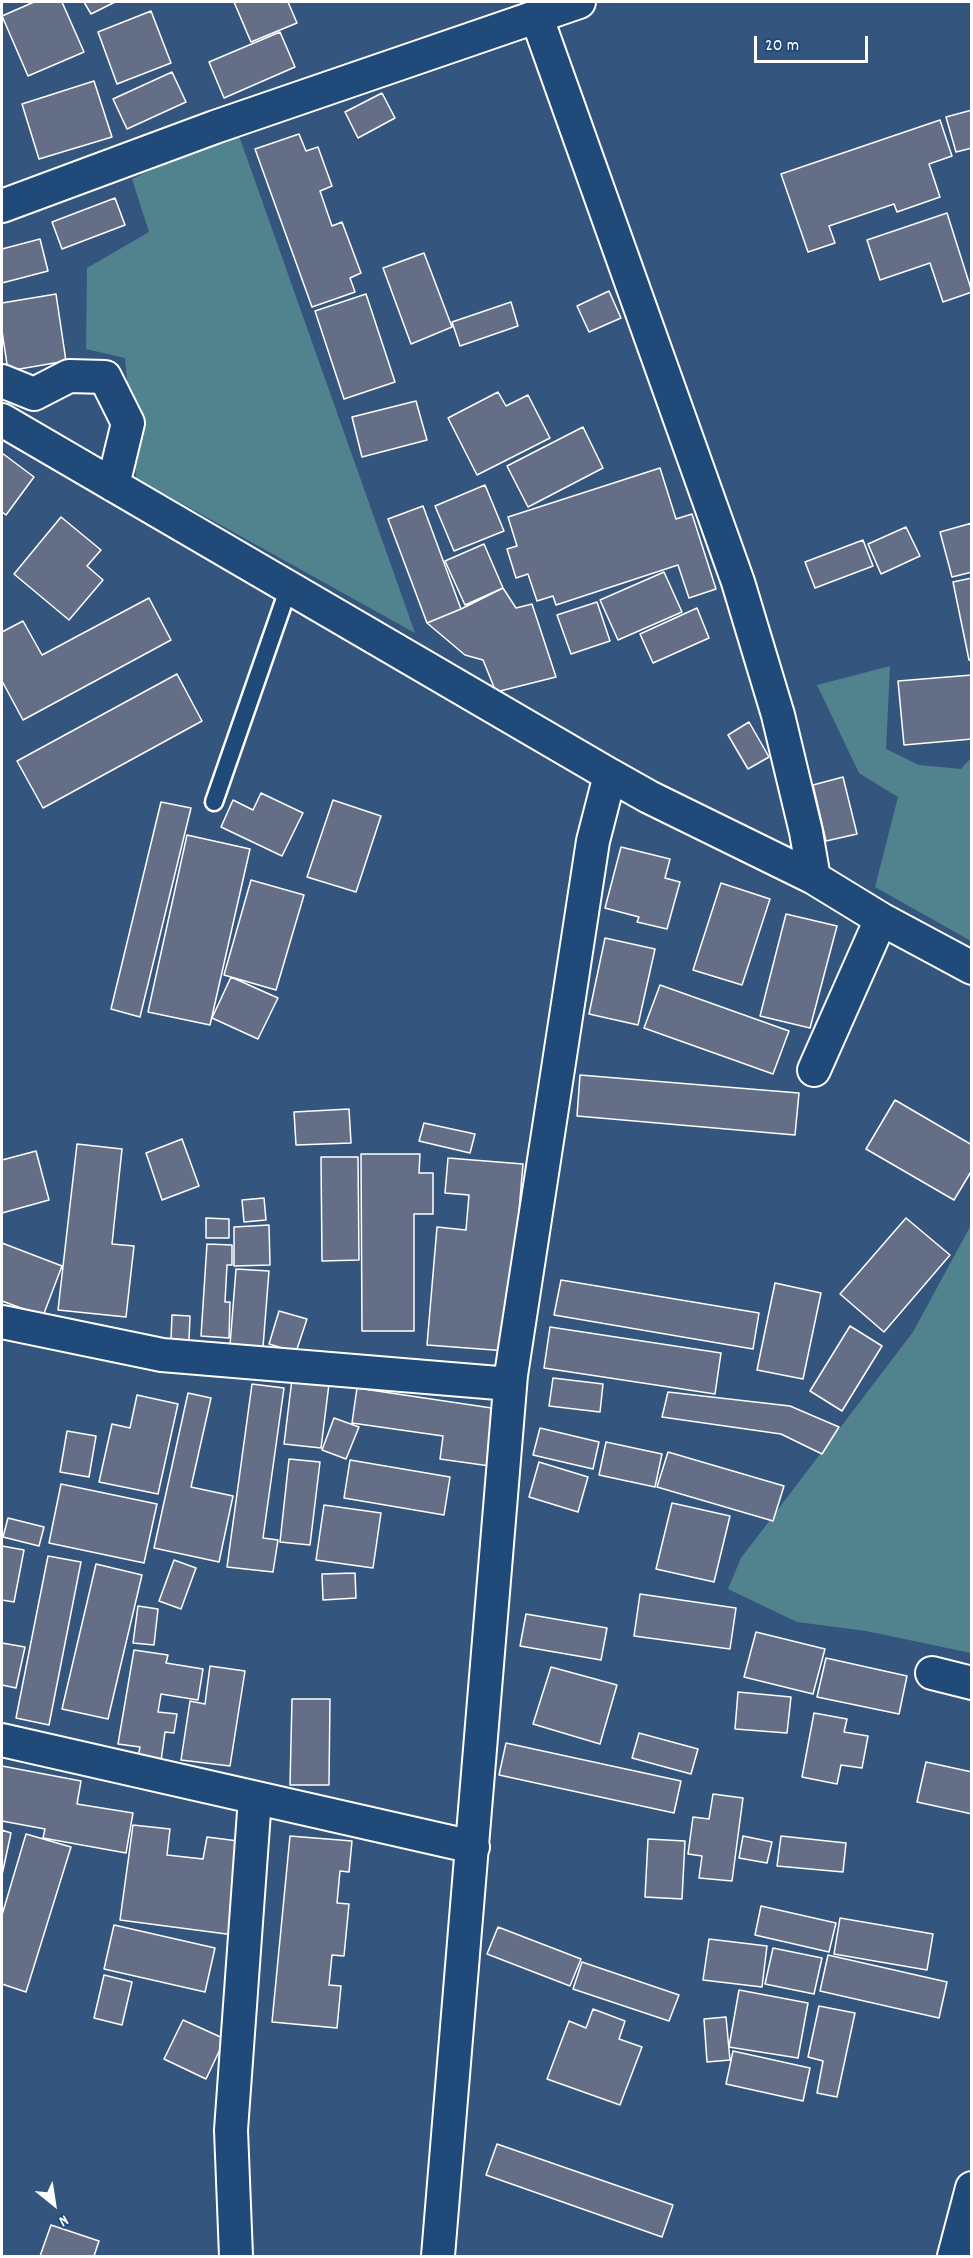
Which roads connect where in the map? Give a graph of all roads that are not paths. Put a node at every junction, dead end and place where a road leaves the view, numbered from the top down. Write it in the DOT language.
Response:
graph roads {
  1 [pos="579,2"];
  2 [pos="537,18"];
  3 [pos="2,206"];
  4 [pos="2,381"];
  5 [pos="2,420"];
  6 [pos="113,485"];
  7 [pos="289,587"];
  8 [pos="610,775"];
  9 [pos="214,802"];
  10 [pos="814,878"];
  11 [pos="881,919"];
  12 [pos="972,968"];
  13 [pos="814,1070"];
  14 [pos="2,1322"];
  15 [pos="510,1384"];
  16 [pos="932,1672"];
  17 [pos="972,1683"];
  18 [pos="2,1740"];
  19 [pos="255,1798"];
  20 [pos="473,1848"];
  21 [pos="972,2188"];
  22 [pos="236,2256"];
  23 [pos="438,2256"];
  24 [pos="954,2256"];
  1 -- 2 [label="street"];
  2 -- 3 [label="street"];
  2 -- 10 [label="street"];
  4 -- 6 [label="street"];
  5 -- 6 [label="street"];
  6 -- 7 [label="street"];
  7 -- 8 [label="street"];
  7 -- 9 [label="lane"];
  8 -- 10 [label="street"];
  8 -- 15 [label="street"];
  10 -- 11 [label="street"];
  11 -- 12 [label="street"];
  11 -- 13 [label="street"];
  14 -- 15 [label="street"];
  15 -- 20 [label="street"];
  16 -- 17 [label="street"];
  18 -- 19 [label="street"];
  19 -- 20 [label="street"];
  19 -- 22 [label="street"];
  20 -- 23 [label="street"];
  21 -- 24 [label="street"];
}
